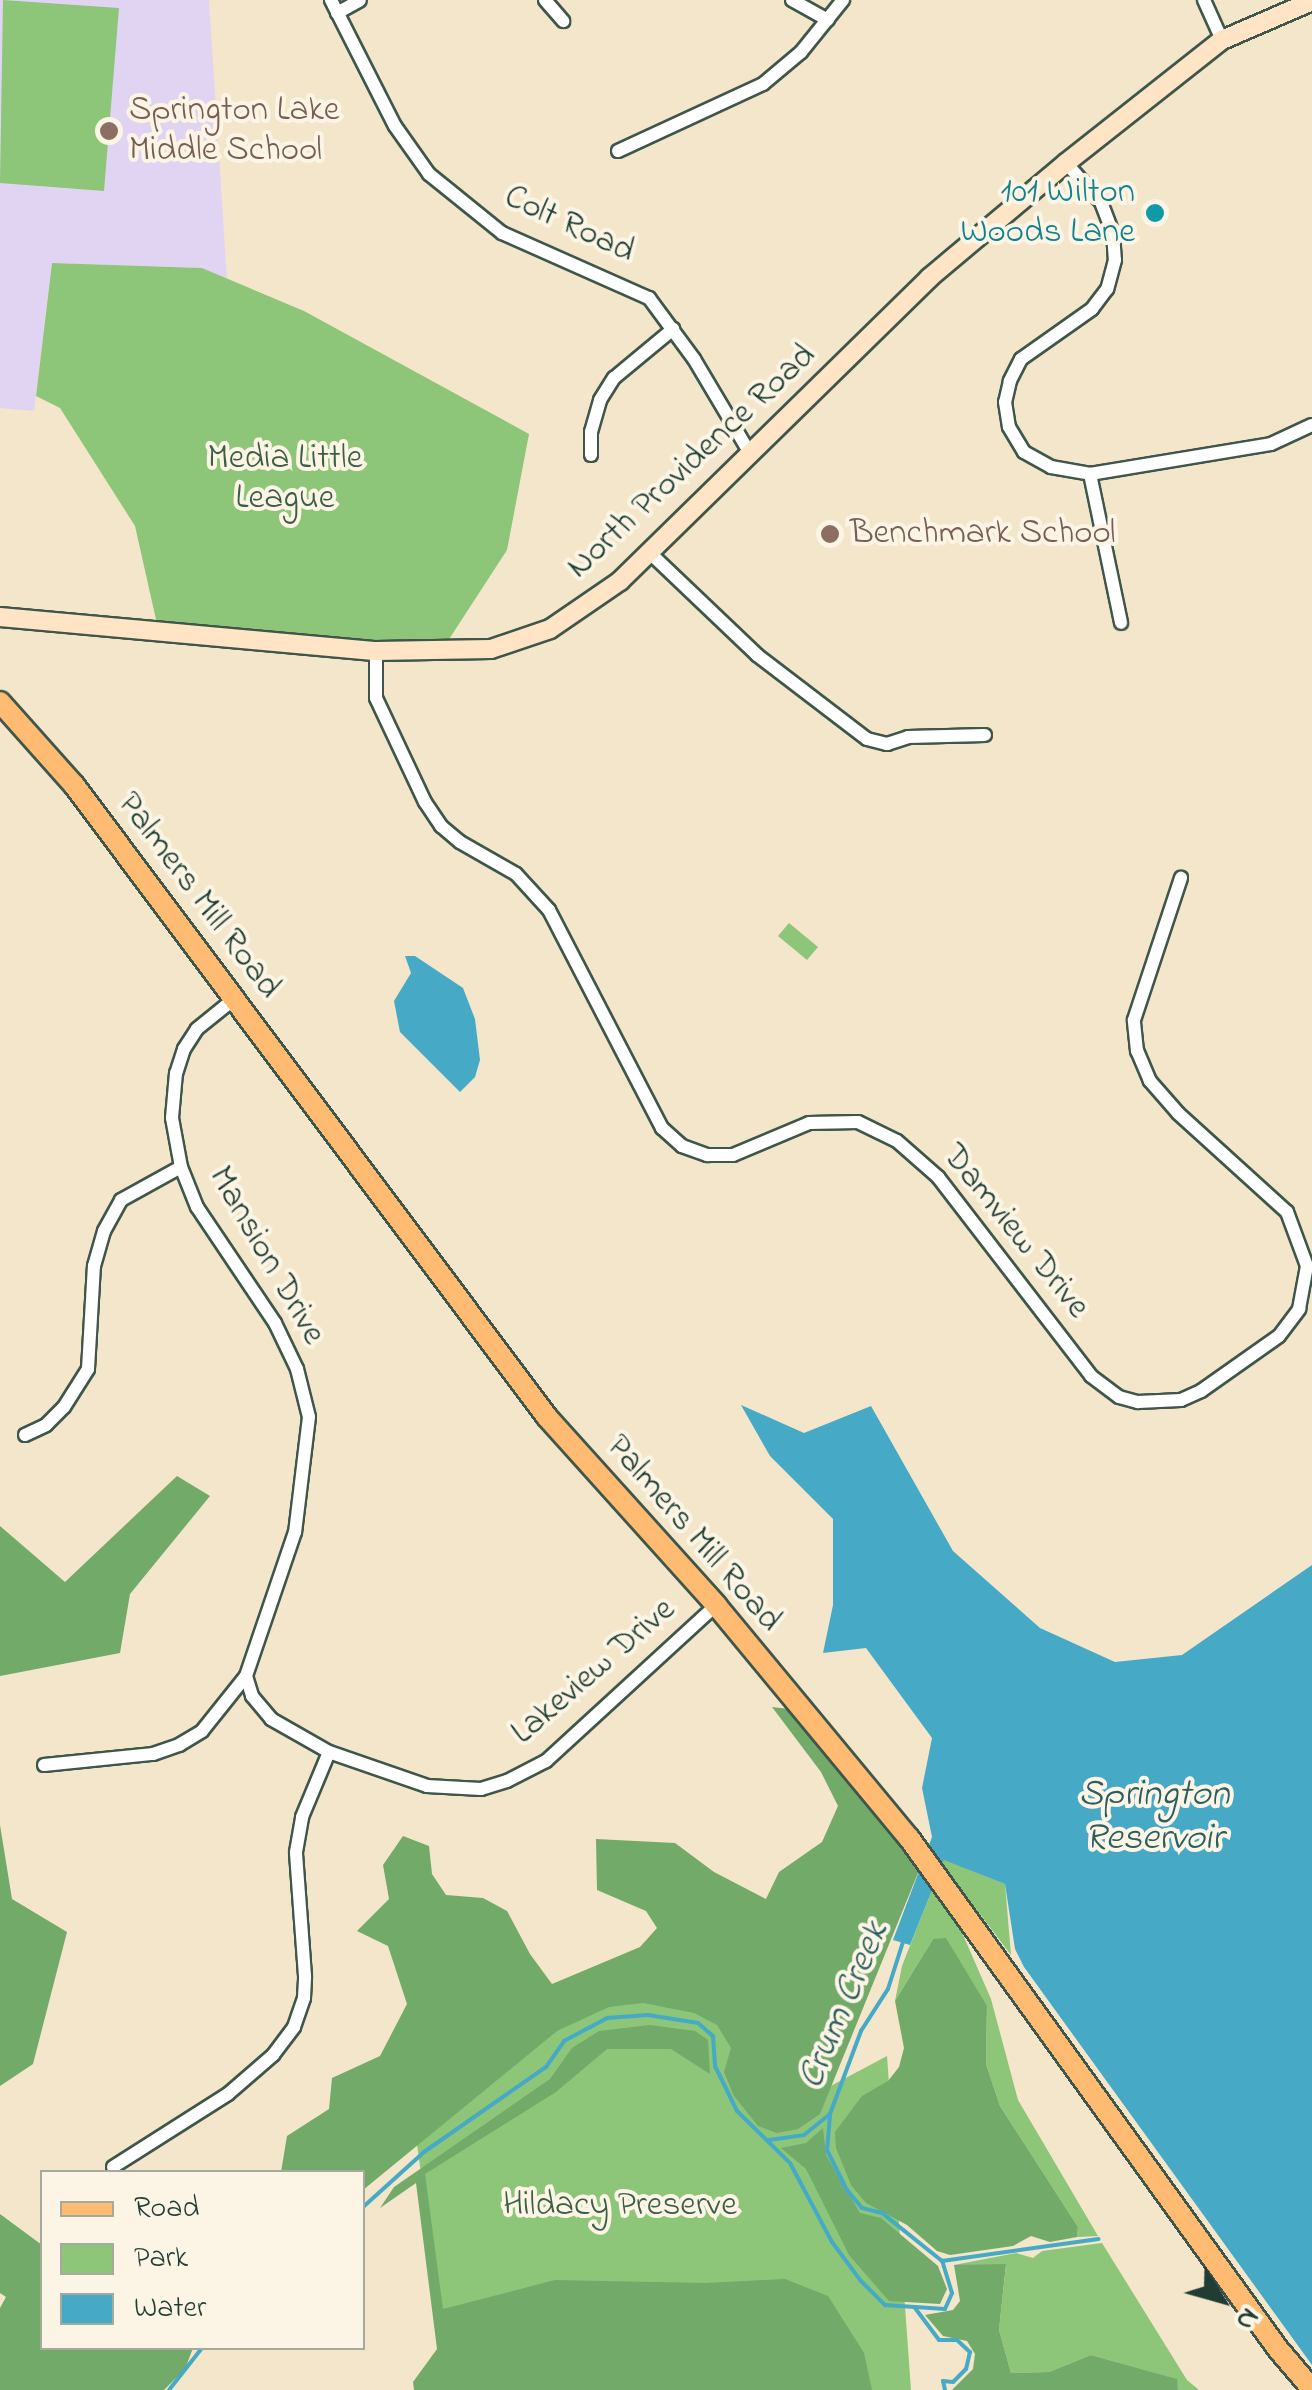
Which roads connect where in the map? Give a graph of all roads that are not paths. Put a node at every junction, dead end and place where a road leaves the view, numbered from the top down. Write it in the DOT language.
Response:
graph roads {
  1 [pos="360,0"];
  2 [pos="545,0"];
  3 [pos="792,0"];
  4 [pos="844,0"];
  5 [pos="1204,0"];
  6 [pos="1312,2"];
  7 [pos="334,7"];
  8 [pos="828,20"];
  9 [pos="563,21"];
  10 [pos="1222,40"];
  11 [pos="618,151"];
  12 [pos="1066,163"];
  13 [pos="673,329"];
  14 [pos="1312,425"];
  15 [pos="591,455"];
  16 [pos="751,455"];
  17 [pos="1090,474"];
  18 [pos="649,552"];
  19 [pos="0,617"];
  20 [pos="1121,623"];
  21 [pos="376,651"];
  22 [pos="0,702"];
  23 [pos="985,735"];
  24 [pos="1182,878"];
  25 [pos="234,999"];
  26 [pos="181,1167"];
  27 [pos="25,1435"];
  28 [pos="716,1606"];
  29 [pos="246,1676"];
  30 [pos="329,1752"];
  31 [pos="44,1766"];
  32 [pos="113,2167"];
  33 [pos="1312,2389"];
  1 -- 7 [label="street"];
  2 -- 9 [label="street"];
  3 -- 8 [label="street"];
  4 -- 8 [label="street"];
  5 -- 10 [label="street"];
  6 -- 10 [label="main road, North Providence Road"];
  7 -- 13 [label="street, Colt Road"];
  8 -- 11 [label="street"];
  10 -- 12 [label="main road, North Providence Road"];
  12 -- 16 [label="main road, North Providence Road"];
  12 -- 17 [label="street"];
  13 -- 15 [label="street"];
  13 -- 16 [label="street, Colt Road"];
  14 -- 17 [label="street"];
  16 -- 18 [label="main road, North Providence Road"];
  17 -- 20 [label="street"];
  18 -- 21 [label="main road, North Providence Road"];
  18 -- 23 [label="street"];
  19 -- 21 [label="main road, North Providence Road"];
  21 -- 24 [label="street, Damview Drive"];
  22 -- 25 [label="main road, Palmers Mill Road"];
  25 -- 26 [label="street, Mansion Drive"];
  25 -- 28 [label="main road, Palmers Mill Road"];
  26 -- 27 [label="street"];
  26 -- 29 [label="street, Mansion Drive"];
  28 -- 30 [label="street, Lakeview Drive"];
  28 -- 33 [label="main road, Palmers Mill Road"];
  29 -- 30 [label="street, Lakeview Drive"];
  29 -- 31 [label="street"];
  30 -- 32 [label="street"];
}
